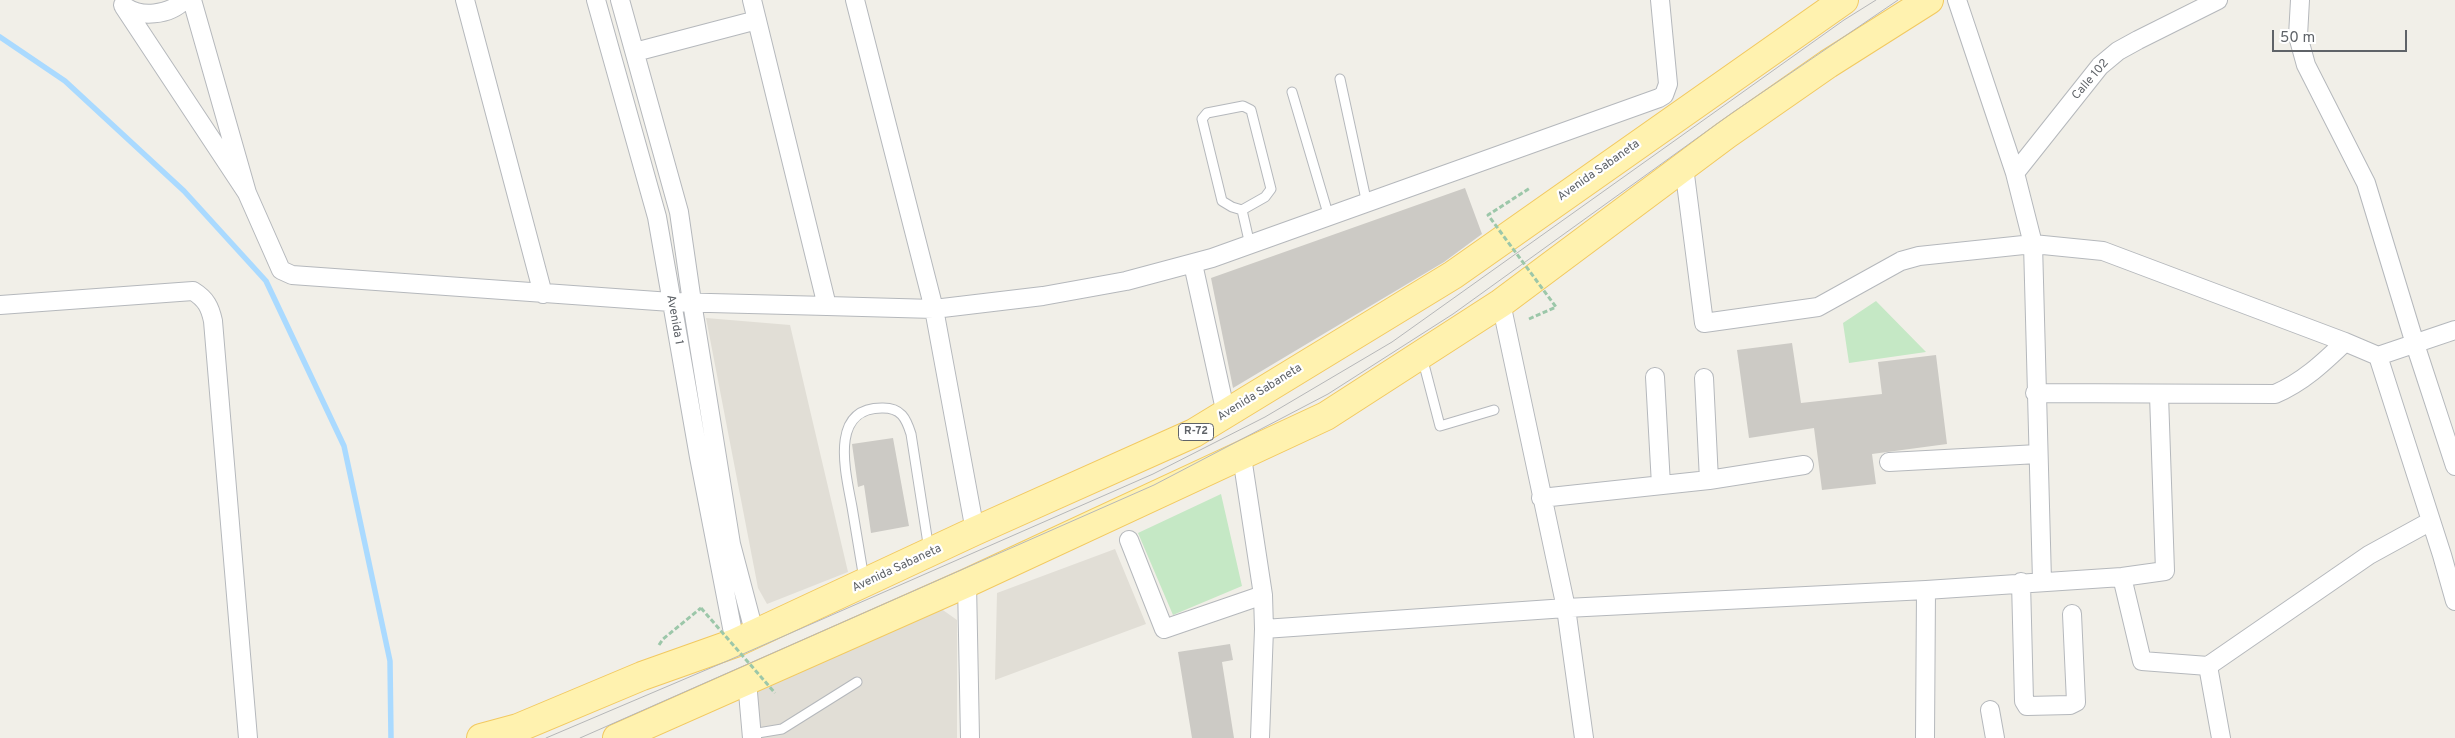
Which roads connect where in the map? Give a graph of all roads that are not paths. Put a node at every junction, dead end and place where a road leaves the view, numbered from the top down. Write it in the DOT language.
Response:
graph roads {
  1 [pos="184,0"];
  2 [pos="192,0"];
  3 [pos="465,0"];
  4 [pos="596,0"];
  5 [pos="620,0"];
  6 [pos="752,0"];
  7 [pos="855,0"];
  8 [pos="1660,0"];
  9 [pos="1844,0"];
  10 [pos="1929,0"];
  11 [pos="1957,0"];
  12 [pos="2218,0"];
  13 [pos="2300,0"];
  14 [pos="122,3"];
  15 [pos="757,20"];
  16 [pos="635,52"];
  17 [pos="1340,79"];
  18 [pos="1292,92"];
  19 [pos="653,118"];
  20 [pos="631,126"];
  21 [pos="1684,167"];
  22 [pos="2014,173"];
  23 [pos="247,193"];
  24 [pos="1367,204"];
  25 [pos="1242,210"];
  26 [pos="1329,217"];
  27 [pos="2033,244"];
  28 [pos="1250,245"];
  29 [pos="1193,264"];
  30 [pos="543,294"];
  31 [pos="671,302"];
  32 [pos="692,302"];
  33 [pos="1501,303"];
  34 [pos="0,305"];
  35 [pos="827,306"];
  36 [pos="934,309"];
  37 [pos="2455,330"];
  38 [pos="2345,342"];
  39 [pos="2415,344"];
  40 [pos="1421,355"];
  41 [pos="2378,356"];
  42 [pos="1655,377"];
  43 [pos="1704,378"];
  44 [pos="2035,393"];
  45 [pos="2159,395"];
  46 [pos="1494,410"];
  47 [pos="1226,414"];
  48 [pos="2038,454"];
  49 [pos="1242,457"];
  50 [pos="1889,462"];
  51 [pos="1804,466"];
  52 [pos="2455,466"];
  53 [pos="1709,480"];
  54 [pos="1661,485"];
  55 [pos="1541,498"];
  56 [pos="2431,521"];
  57 [pos="975,532"];
  58 [pos="1128,540"];
  59 [pos="930,554"];
  60 [pos="2122,577"];
  61 [pos="2042,581"];
  62 [pos="2021,582"];
  63 [pos="968,583"];
  64 [pos="865,585"];
  65 [pos="1926,590"];
  66 [pos="1263,595"];
  67 [pos="2455,601"];
  68 [pos="1566,608"];
  69 [pos="2072,614"];
  70 [pos="1264,629"];
  71 [pos="745,639"];
  72 [pos="2208,666"];
  73 [pos="747,681"];
  74 [pos="857,682"];
  75 [pos="1990,710"];
  76 [pos="752,736"];
  77 [pos="248,738"];
  78 [pos="482,738"];
  79 [pos="616,738"];
  80 [pos="970,738"];
  81 [pos="1260,738"];
  82 [pos="1584,738"];
  83 [pos="1925,738"];
  84 [pos="1995,738"];
  85 [pos="2221,738"];
  1 -- 14 [label="street"];
  2 -- 23 [label="street"];
  3 -- 30 [label="street"];
  4 -- 20 [label="street, Avenida 1"];
  5 -- 16 [label="street"];
  6 -- 15 [label="street"];
  7 -- 36 [label="street"];
  8 -- 24 [label="street"];
  9 -- 47 [label="main road, Avenida Sabaneta / R-72"];
  10 -- 21 [label="main road"];
  11 -- 22 [label="street"];
  12 -- 22 [label="street, Calle 102"];
  13 -- 39 [label="street"];
  14 -- 23 [label="street"];
  15 -- 16 [label="street"];
  15 -- 35 [label="street"];
  16 -- 19 [label="street"];
  17 -- 24 [label="lane"];
  18 -- 26 [label="lane"];
  19 -- 20 [label="street"];
  19 -- 32 [label="street"];
  20 -- 31 [label="street, Avenida 1"];
  21 -- 27 [label="street"];
  21 -- 33 [label="main road"];
  22 -- 27 [label="street"];
  23 -- 30 [label="street"];
  24 -- 26 [label="street"];
  25 -- 25 [label="lane"];
  25 -- 28 [label="lane"];
  26 -- 28 [label="street"];
  27 -- 38 [label="street"];
  27 -- 44 [label="street"];
  28 -- 29 [label="street"];
  29 -- 36 [label="street"];
  29 -- 47 [label="street"];
  30 -- 31 [label="street"];
  31 -- 32 [label="street"];
  31 -- 71 [label="street, Avenida 1"];
  32 -- 35 [label="street"];
  32 -- 71 [label="street"];
  33 -- 40 [label="main road"];
  33 -- 55 [label="street"];
  34 -- 77 [label="street"];
  35 -- 36 [label="street"];
  36 -- 57 [label="street"];
  37 -- 39 [label="street"];
  38 -- 41 [label="street"];
  38 -- 45 [label="street"];
  39 -- 41 [label="street"];
  39 -- 52 [label="street"];
  40 -- 46 [label="lane"];
  40 -- 49 [label="main road"];
  41 -- 56 [label="street"];
  42 -- 54 [label="street"];
  43 -- 53 [label="street"];
  44 -- 45 [label="street"];
  44 -- 48 [label="street"];
  45 -- 60 [label="street"];
  47 -- 57 [label="main road, Avenida Sabaneta / R-72"];
  48 -- 50 [label="street"];
  48 -- 61 [label="street"];
  49 -- 63 [label="main road"];
  49 -- 66 [label="street"];
  51 -- 53 [label="street"];
  53 -- 54 [label="street"];
  54 -- 55 [label="street"];
  55 -- 68 [label="street"];
  56 -- 67 [label="street"];
  56 -- 72 [label="street"];
  57 -- 59 [label="main road, Avenida Sabaneta / R-72"];
  58 -- 66 [label="street"];
  59 -- 64 [label="main road, Avenida Sabaneta / R-72"];
  59 -- 64 [label="lane"];
  60 -- 61 [label="street"];
  60 -- 72 [label="street"];
  61 -- 62 [label="street"];
  62 -- 65 [label="street"];
  62 -- 69 [label="street"];
  63 -- 73 [label="main road"];
  63 -- 80 [label="street"];
  64 -- 71 [label="main road, Avenida Sabaneta / R-72"];
  65 -- 68 [label="street"];
  65 -- 83 [label="street"];
  66 -- 70 [label="street"];
  68 -- 70 [label="street"];
  68 -- 82 [label="street"];
  70 -- 81 [label="street"];
  71 -- 78 [label="main road, Avenida Sabaneta / R-72"];
  72 -- 85 [label="street"];
  73 -- 76 [label="street"];
  73 -- 79 [label="main road"];
  74 -- 76 [label="lane"];
  75 -- 84 [label="street"];
}
